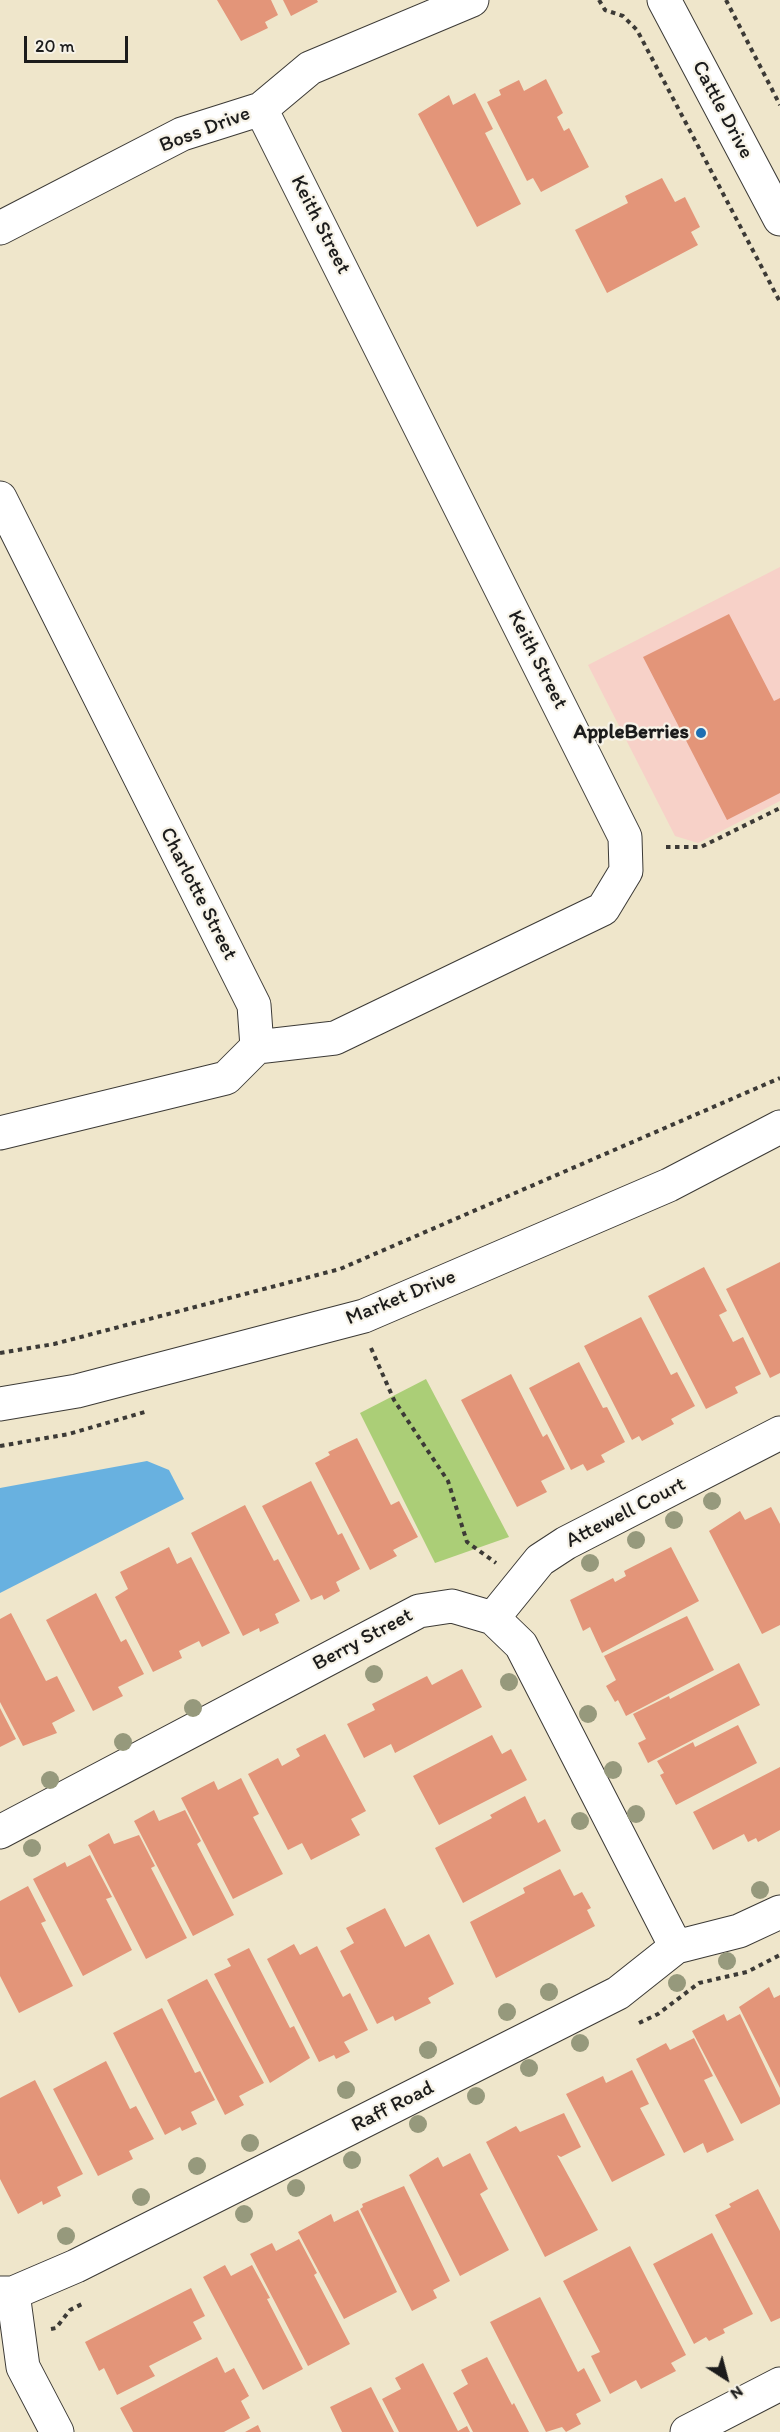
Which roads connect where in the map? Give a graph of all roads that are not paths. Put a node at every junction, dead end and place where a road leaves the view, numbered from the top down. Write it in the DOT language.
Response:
graph roads {
  1 [pos="472,0"];
  2 [pos="664,0"];
  3 [pos="261,109"];
  4 [pos="780,219"];
  5 [pos="0,228"];
  6 [pos="0,498"];
  7 [pos="257,1047"];
  8 [pos="780,1127"];
  9 [pos="0,1133"];
  10 [pos="0,1404"];
  11 [pos="780,1433"];
  12 [pos="493,1618"];
  13 [pos="0,1832"];
  14 [pos="780,1912"];
  15 [pos="676,1947"];
  16 [pos="6,2293"];
  17 [pos="780,2384"];
  18 [pos="57,2432"];
  19 [pos="687,2432"];
  1 -- 3 [label="street, Boss Drive"];
  2 -- 4 [label="street, Cattle Drive"];
  3 -- 5 [label="street, Boss Drive"];
  3 -- 7 [label="street, Keith Street"];
  6 -- 7 [label="street, Charlotte Street"];
  7 -- 9 [label="street"];
  8 -- 10 [label="street, Market Drive"];
  11 -- 12 [label="street, Attewell Court"];
  12 -- 13 [label="street, Berry Street"];
  12 -- 15 [label="street, Berry Street"];
  14 -- 15 [label="street, Raff Road"];
  15 -- 16 [label="street, Raff Road"];
  16 -- 18 [label="street"];
  17 -- 19 [label="street"];
}
